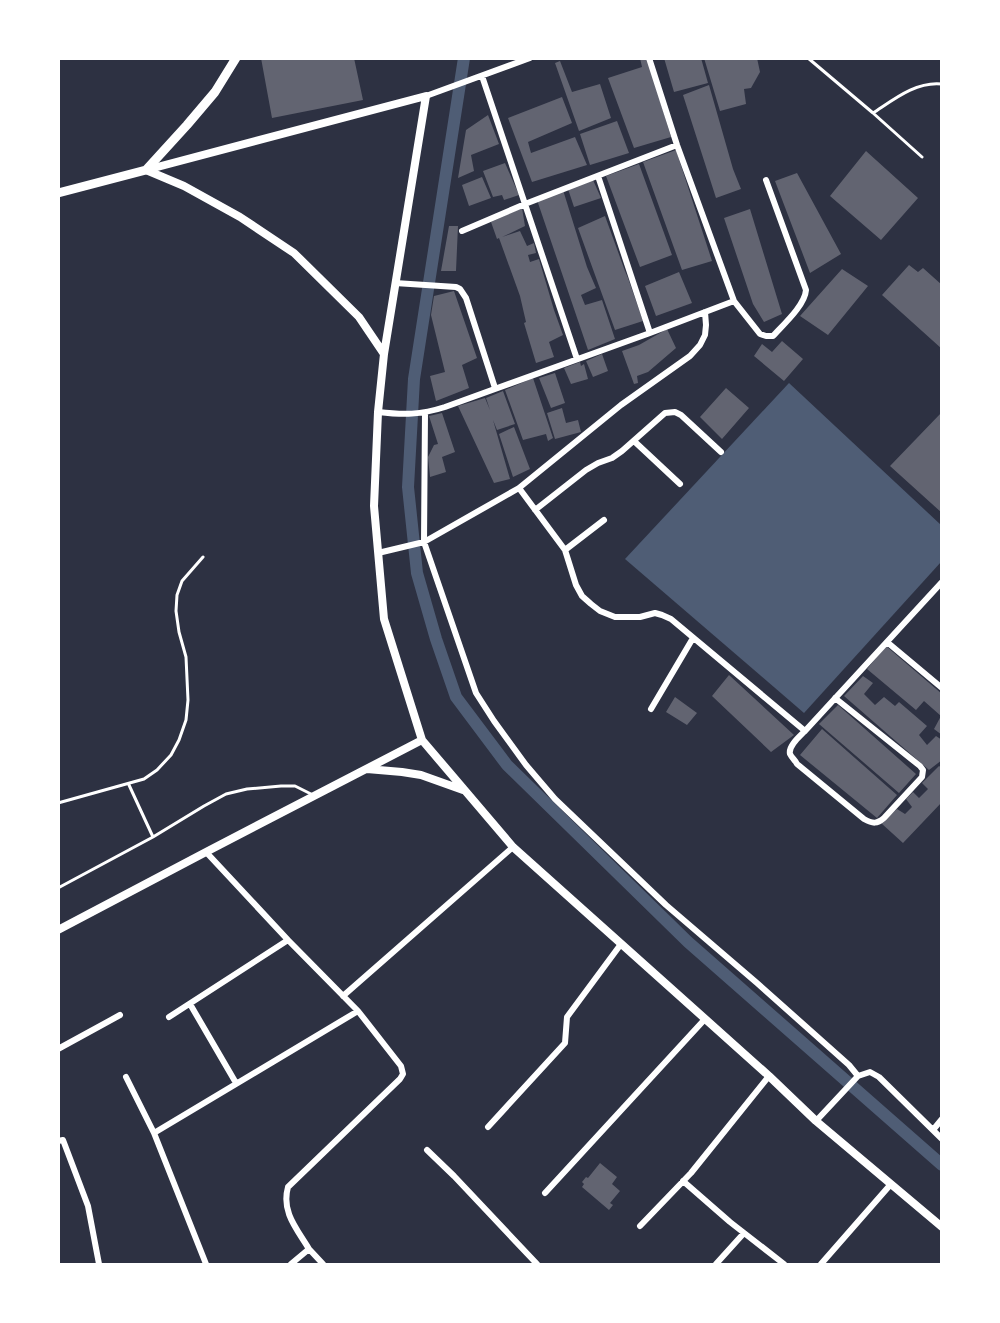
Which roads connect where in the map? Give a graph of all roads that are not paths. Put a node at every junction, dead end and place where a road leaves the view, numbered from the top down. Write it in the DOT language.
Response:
graph roads {
  1 [pos="236,58"];
  2 [pos="530,58"];
  3 [pos="649,58"];
  4 [pos="808,58"];
  5 [pos="482,76"];
  6 [pos="942,84"];
  7 [pos="426,96"];
  8 [pos="873,113"];
  9 [pos="677,145"];
  10 [pos="922,157"];
  11 [pos="146,170"];
  12 [pos="598,176"];
  13 [pos="766,180"];
  14 [pos="58,193"];
  15 [pos="525,204"];
  16 [pos="462,231"];
  17 [pos="395,283"];
  18 [pos="734,301"];
  19 [pos="705,312"];
  20 [pos="650,333"];
  21 [pos="384,354"];
  22 [pos="576,359"];
  23 [pos="495,388"];
  24 [pos="378,412"];
  25 [pos="422,413"];
  26 [pos="634,441"];
  27 [pos="721,452"];
  28 [pos="680,484"];
  29 [pos="519,488"];
  30 [pos="535,510"];
  31 [pos="604,520"];
  32 [pos="424,542"];
  33 [pos="565,550"];
  34 [pos="378,553"];
  35 [pos="203,556"];
  36 [pos="941,583"];
  37 [pos="693,638"];
  38 [pos="887,642"];
  39 [pos="942,688"];
  40 [pos="835,698"];
  41 [pos="651,709"];
  42 [pos="805,731"];
  43 [pos="422,740"];
  44 [pos="365,769"];
  45 [pos="129,784"];
  46 [pos="465,790"];
  47 [pos="315,795"];
  48 [pos="58,803"];
  49 [pos="153,837"];
  50 [pos="513,847"];
  51 [pos="206,852"];
  52 [pos="58,888"];
  53 [pos="58,930"];
  54 [pos="288,940"];
  55 [pos="621,944"];
  56 [pos="343,996"];
  57 [pos="190,1004"];
  58 [pos="358,1011"];
  59 [pos="120,1015"];
  60 [pos="169,1017"];
  61 [pos="705,1019"];
  62 [pos="58,1049"];
  63 [pos="769,1076"];
  64 [pos="858,1076"];
  65 [pos="126,1077"];
  66 [pos="236,1083"];
  67 [pos="942,1119"];
  68 [pos="816,1121"];
  69 [pos="488,1127"];
  70 [pos="933,1130"];
  71 [pos="154,1133"];
  72 [pos="942,1139"];
  73 [pos="58,1142"];
  74 [pos="427,1150"];
  75 [pos="683,1182"];
  76 [pos="891,1184"];
  77 [pos="545,1193"];
  78 [pos="640,1226"];
  79 [pos="942,1227"];
  80 [pos="744,1233"];
  81 [pos="309,1249"];
  82 [pos="99,1264"];
  83 [pos="206,1264"];
  84 [pos="291,1264"];
  85 [pos="323,1264"];
  86 [pos="537,1264"];
  87 [pos="716,1264"];
  88 [pos="783,1264"];
  89 [pos="821,1264"];
  1 -- 11 [label="main road"];
  2 -- 5 [label="street"];
  3 -- 9 [label="street"];
  4 -- 8 [label="lane"];
  5 -- 7 [label="street"];
  5 -- 15 [label="street"];
  6 -- 8 [label="lane"];
  7 -- 11 [label="street"];
  7 -- 17 [label="street"];
  8 -- 10 [label="lane"];
  9 -- 12 [label="street"];
  9 -- 18 [label="street"];
  11 -- 14 [label="main road"];
  11 -- 21 [label="street"];
  12 -- 15 [label="street"];
  12 -- 20 [label="street"];
  13 -- 18 [label="street"];
  15 -- 16 [label="street"];
  15 -- 22 [label="street"];
  17 -- 21 [label="street"];
  17 -- 23 [label="street"];
  18 -- 19 [label="street"];
  19 -- 20 [label="street"];
  19 -- 29 [label="street"];
  20 -- 22 [label="street"];
  21 -- 24 [label="street"];
  22 -- 23 [label="street"];
  23 -- 25 [label="street"];
  24 -- 25 [label="street"];
  24 -- 34 [label="street"];
  25 -- 32 [label="street"];
  26 -- 27 [label="street"];
  26 -- 28 [label="street"];
  26 -- 30 [label="street"];
  29 -- 30 [label="street"];
  29 -- 32 [label="street"];
  30 -- 33 [label="street"];
  31 -- 33 [label="street"];
  32 -- 34 [label="street"];
  32 -- 64 [label="street"];
  33 -- 37 [label="street"];
  34 -- 43 [label="street"];
  35 -- 45 [label="lane"];
  36 -- 38 [label="street"];
  37 -- 41 [label="street"];
  37 -- 42 [label="street"];
  38 -- 39 [label="street"];
  38 -- 40 [label="street"];
  40 -- 42 [label="street"];
  40 -- 42 [label="street"];
  43 -- 44 [label="street"];
  43 -- 46 [label="street"];
  44 -- 46 [label="street"];
  44 -- 47 [label="street"];
  45 -- 48 [label="lane"];
  45 -- 49 [label="lane"];
  46 -- 50 [label="street"];
  47 -- 49 [label="lane"];
  47 -- 51 [label="street"];
  49 -- 52 [label="lane"];
  50 -- 55 [label="street"];
  50 -- 56 [label="street"];
  51 -- 53 [label="street"];
  51 -- 54 [label="street"];
  54 -- 56 [label="street"];
  54 -- 57 [label="street"];
  55 -- 61 [label="street"];
  55 -- 69 [label="street"];
  56 -- 58 [label="street"];
  57 -- 60 [label="street"];
  57 -- 66 [label="street"];
  58 -- 66 [label="street"];
  58 -- 81 [label="street"];
  59 -- 62 [label="street"];
  61 -- 63 [label="street"];
  61 -- 77 [label="street"];
  63 -- 68 [label="street"];
  63 -- 75 [label="street"];
  64 -- 68 [label="street"];
  64 -- 70 [label="street"];
  65 -- 71 [label="street"];
  66 -- 71 [label="street"];
  67 -- 70 [label="street"];
  68 -- 76 [label="street"];
  70 -- 72 [label="street"];
  71 -- 83 [label="street"];
  73 -- 82 [label="street"];
  74 -- 86 [label="street"];
  75 -- 78 [label="street"];
  75 -- 80 [label="street"];
  76 -- 79 [label="street"];
  76 -- 89 [label="street"];
  80 -- 87 [label="street"];
  80 -- 88 [label="street"];
  81 -- 84 [label="street"];
  81 -- 85 [label="street"];
}
